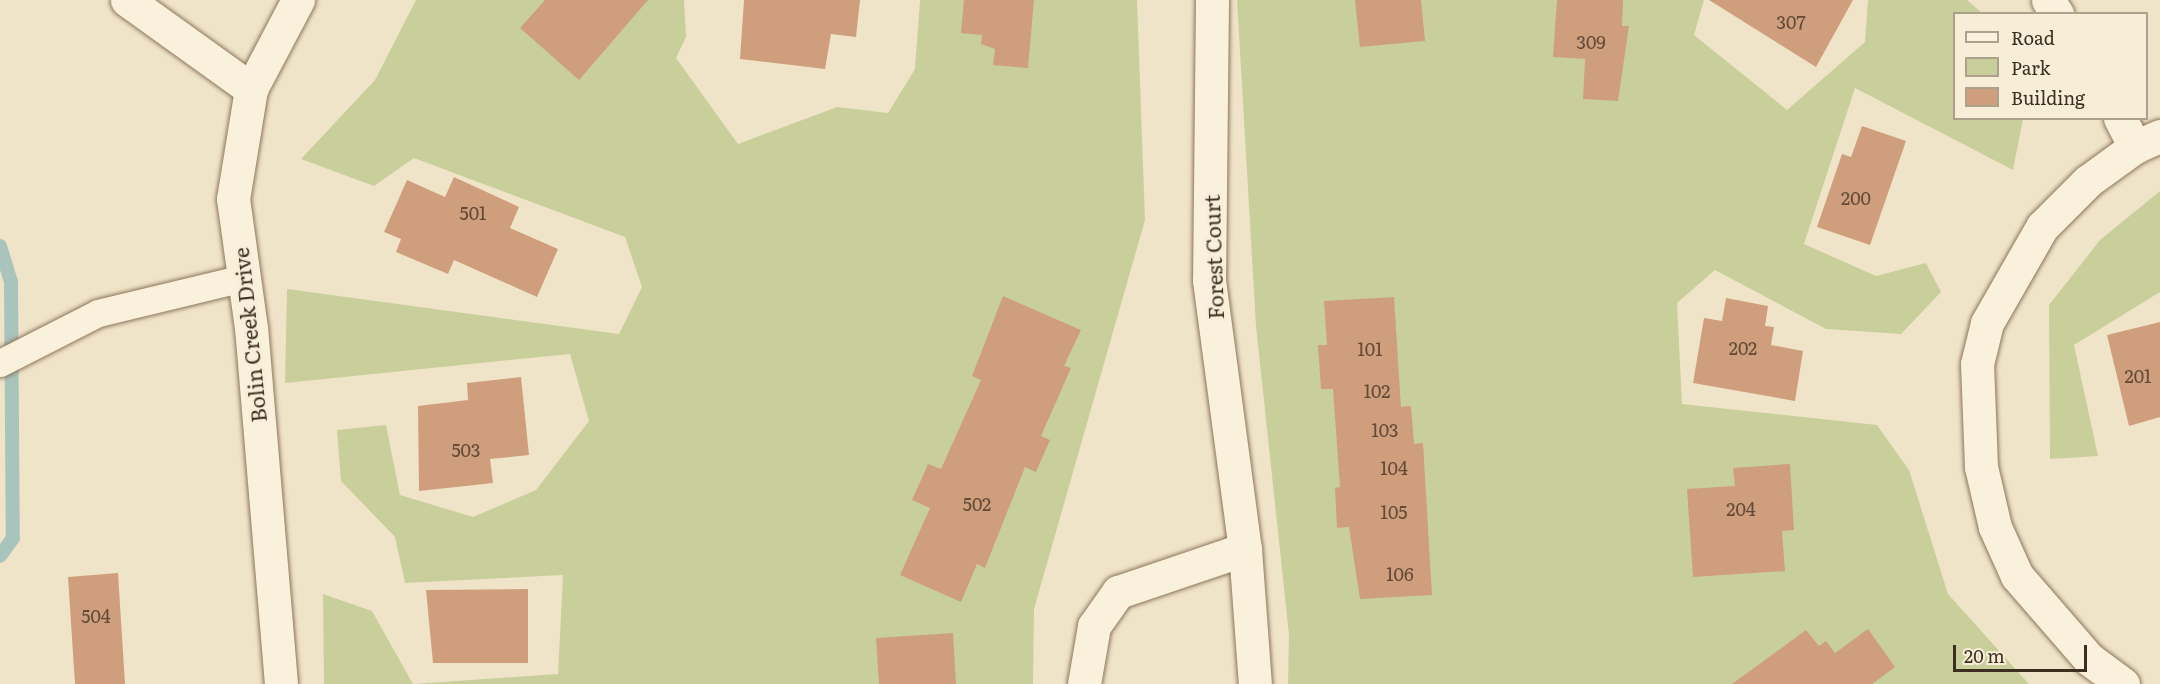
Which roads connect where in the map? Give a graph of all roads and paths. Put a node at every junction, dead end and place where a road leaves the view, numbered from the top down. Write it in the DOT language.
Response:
graph roads {
  1 [pos="127,0"];
  2 [pos="298,0"];
  3 [pos="1212,0"];
  4 [pos="251,89"];
  5 [pos="2122,120"];
  6 [pos="2148,142"];
  7 [pos="244,278"];
  8 [pos="0,363"];
  9 [pos="1245,549"];
  10 [pos="281,684"];
  11 [pos="1083,684"];
  12 [pos="1255,684"];
  13 [pos="2124,684"];
  1 -- 4 [label="street"];
  2 -- 4 [label="street, Bolin Creek Drive"];
  3 -- 9 [label="street, Forest Court"];
  4 -- 7 [label="street, Bolin Creek Drive"];
  5 -- 6 [label="street"];
  6 -- 13 [label="street"];
  7 -- 8 [label="lane"];
  7 -- 10 [label="street, Bolin Creek Drive"];
  9 -- 11 [label="street"];
  9 -- 12 [label="street, Forest Court"];
}
